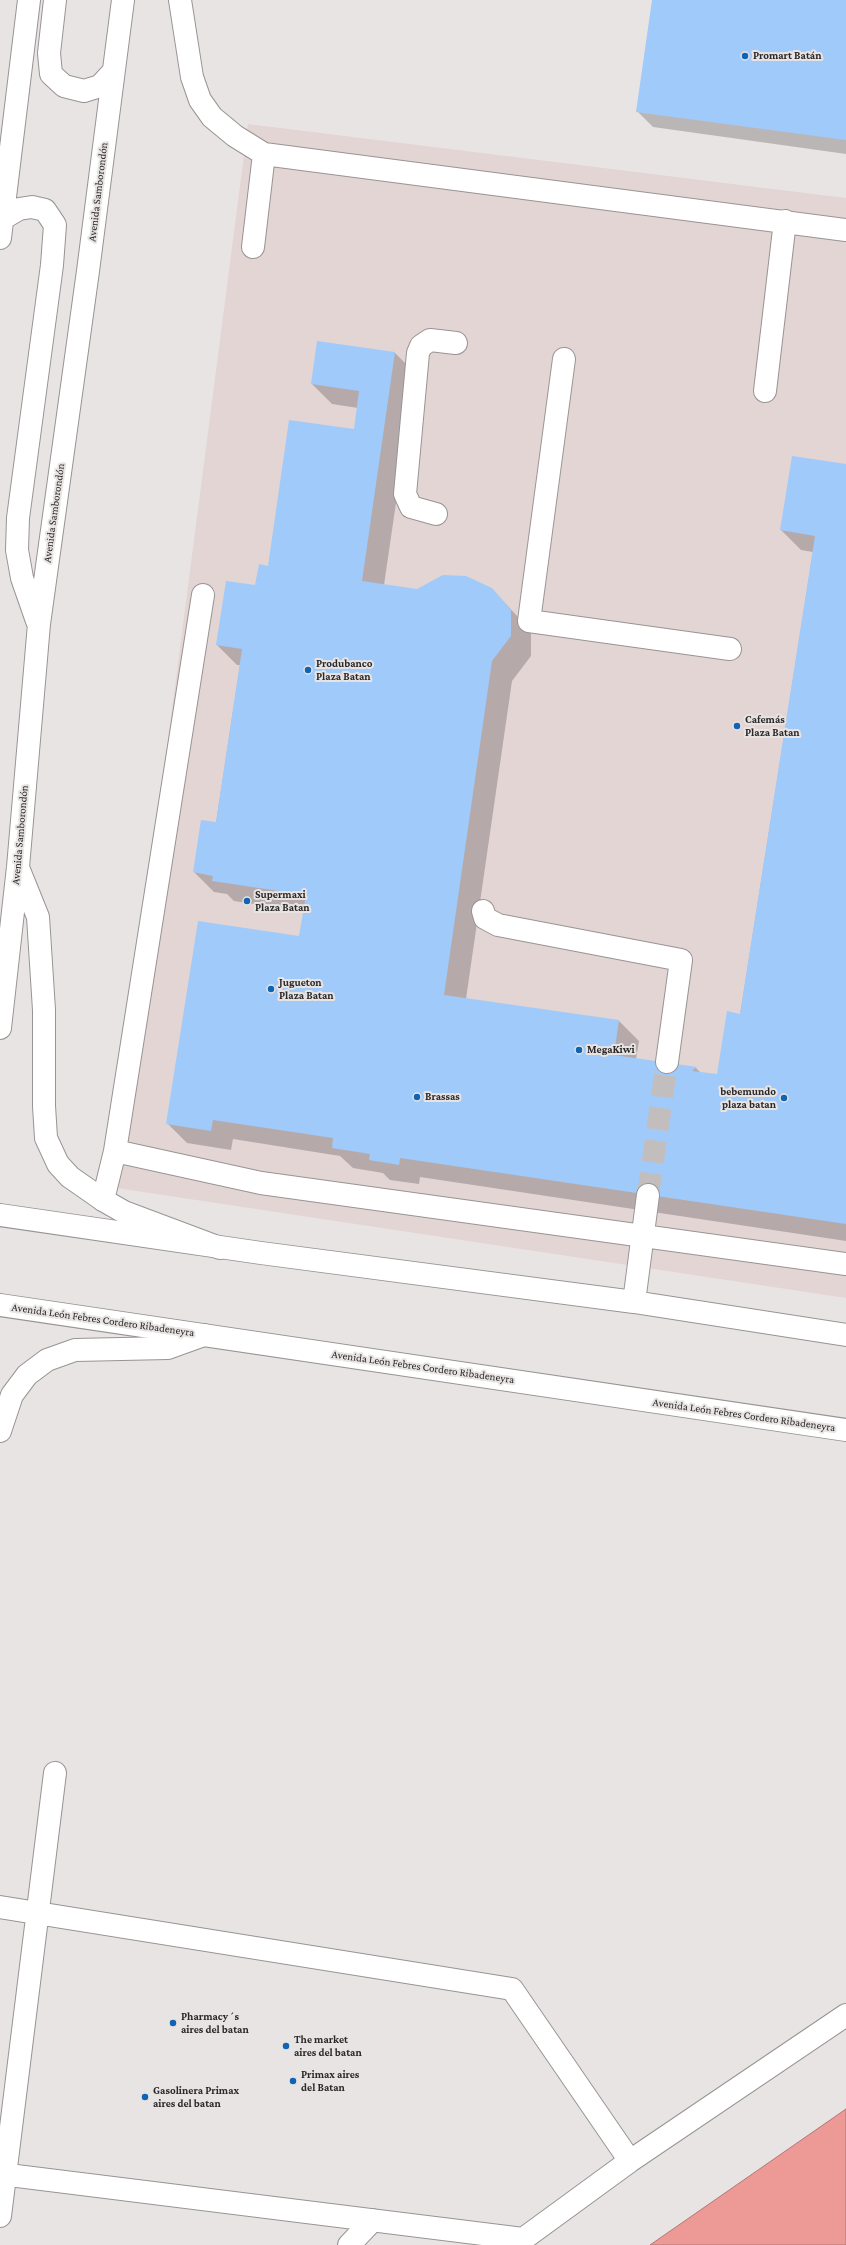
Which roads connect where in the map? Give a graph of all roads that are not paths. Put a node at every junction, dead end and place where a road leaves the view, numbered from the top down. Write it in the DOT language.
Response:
graph roads {
  1 [pos="29,0"];
  2 [pos="55,0"];
  3 [pos="122,0"];
  4 [pos="180,0"];
  5 [pos="113,72"];
  6 [pos="264,154"];
  7 [pos="785,221"];
  8 [pos="1,229"];
  9 [pos="846,230"];
  10 [pos="253,247"];
  11 [pos="456,343"];
  12 [pos="564,359"];
  13 [pos="765,391"];
  14 [pos="436,514"];
  15 [pos="203,595"];
  16 [pos="39,624"];
  17 [pos="730,649"];
  18 [pos="18,867"];
  19 [pos="482,911"];
  20 [pos="0,1028"];
  21 [pos="667,1062"];
  22 [pos="115,1151"];
  23 [pos="648,1195"];
  24 [pos="103,1200"];
  25 [pos="0,1215"];
  26 [pos="643,1236"];
  27 [pos="220,1248"];
  28 [pos="846,1264"];
  29 [pos="634,1302"];
  30 [pos="0,1305"];
  31 [pos="846,1334"];
  32 [pos="204,1335"];
  33 [pos="846,1430"];
  34 [pos="0,1431"];
  35 [pos="56,1773"];
  36 [pos="0,1907"];
  37 [pos="38,1913"];
  38 [pos="846,2015"];
  39 [pos="630,2161"];
  40 [pos="2,2174"];
  41 [pos="0,2216"];
  42 [pos="373,2220"];
  43 [pos="519,2242"];
  44 [pos="349,2245"];
  1 -- 8 [label="main road"];
  2 -- 5 [label="main road"];
  3 -- 5 [label="main road, Avenida Samborondón"];
  4 -- 6 [label="main road"];
  5 -- 16 [label="main road, Avenida Samborondón"];
  6 -- 7 [label="main road"];
  6 -- 10 [label="main road"];
  7 -- 9 [label="main road"];
  7 -- 13 [label="main road"];
  8 -- 16 [label="main road"];
  11 -- 14 [label="main road"];
  12 -- 17 [label="main road"];
  15 -- 22 [label="main road"];
  16 -- 18 [label="main road, Avenida Samborondón"];
  18 -- 20 [label="main road, Avenida Samborondón"];
  18 -- 24 [label="main road"];
  19 -- 21 [label="main road"];
  22 -- 24 [label="main road"];
  22 -- 26 [label="main road"];
  23 -- 26 [label="main road"];
  24 -- 27 [label="main road"];
  25 -- 27 [label="main road"];
  26 -- 28 [label="main road"];
  26 -- 29 [label="main road"];
  27 -- 29 [label="main road"];
  29 -- 31 [label="main road"];
  30 -- 32 [label="main road, Avenida León Febres Cordero Ribadeneyra"];
  32 -- 33 [label="main road, Avenida León Febres Cordero Ribadeneyra"];
  32 -- 34 [label="main road"];
  35 -- 37 [label="main road"];
  36 -- 37 [label="main road"];
  37 -- 39 [label="main road"];
  37 -- 40 [label="main road"];
  38 -- 39 [label="main road"];
  39 -- 43 [label="main road"];
  40 -- 41 [label="main road"];
  40 -- 42 [label="main road"];
  42 -- 43 [label="main road"];
  42 -- 44 [label="main road"];
}
